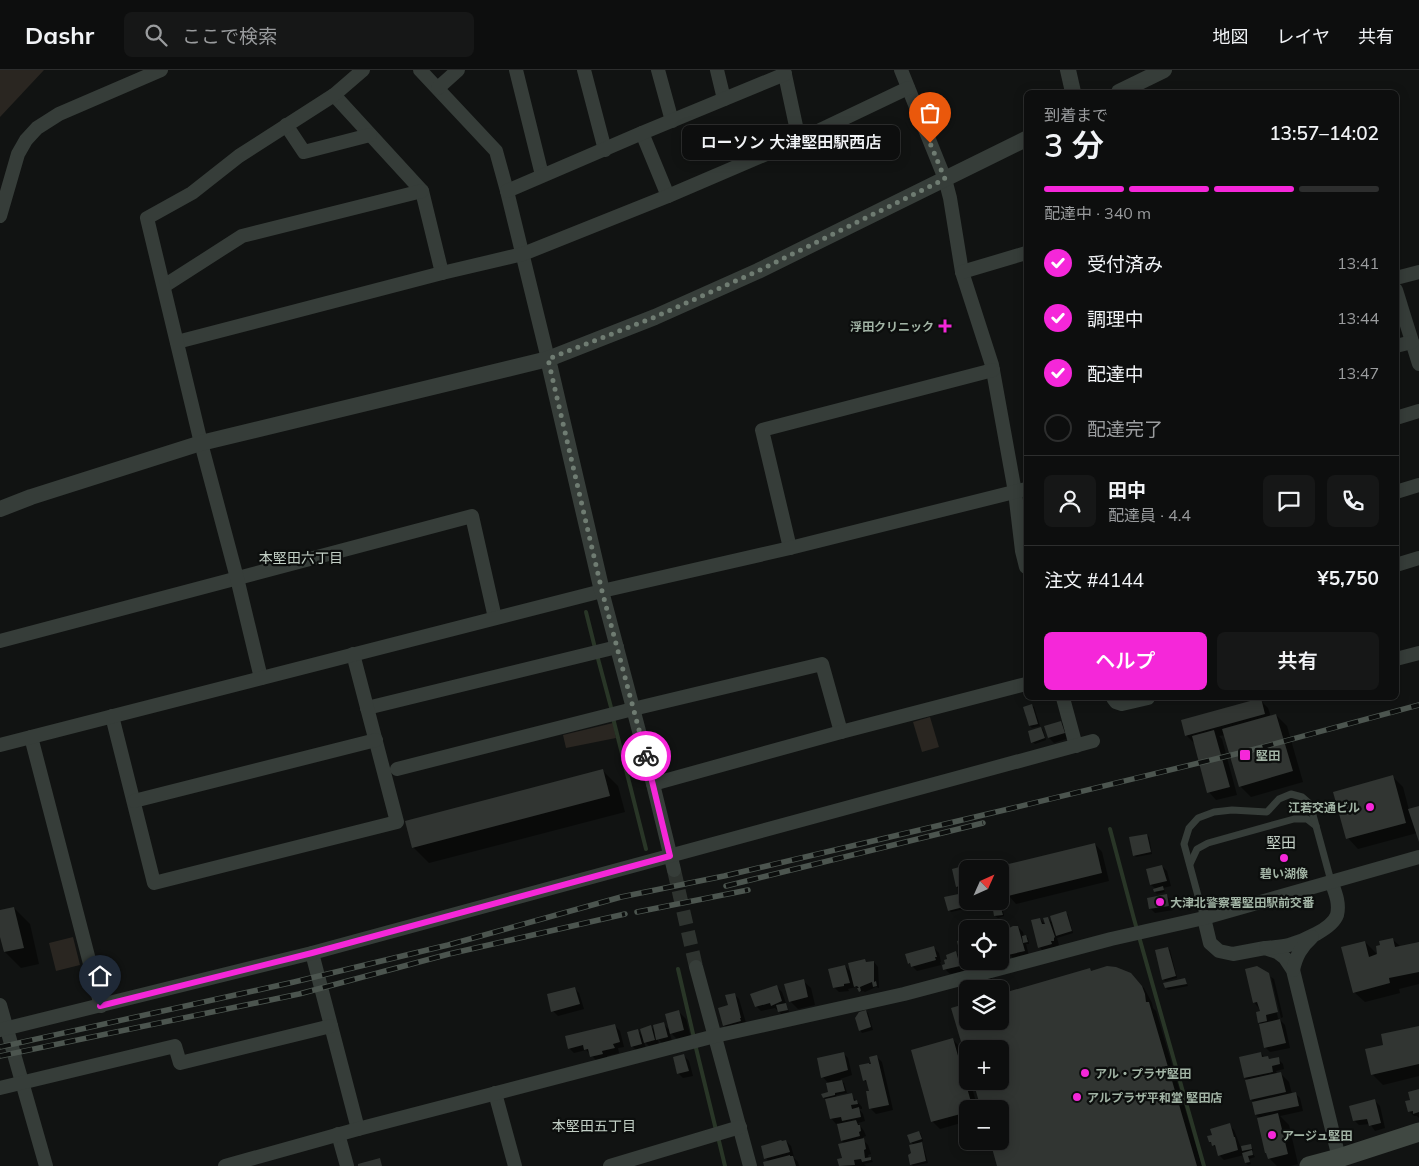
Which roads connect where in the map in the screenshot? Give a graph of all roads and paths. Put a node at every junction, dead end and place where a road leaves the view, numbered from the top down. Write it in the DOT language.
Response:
graph roads {
  1 [pos="161,70"];
  2 [pos="363,70"];
  3 [pos="420,70"];
  4 [pos="458,70"];
  5 [pos="516,70"];
  6 [pos="584,70"];
  7 [pos="658,70"];
  8 [pos="717,70"];
  9 [pos="901,70"];
  10 [pos="1068,70"];
  11 [pos="1164,70"];
  12 [pos="785,72"];
  13 [pos="438,88"];
  14 [pos="908,88"];
  15 [pos="1073,90"];
  16 [pos="1123,90"];
  17 [pos="334,95"];
  18 [pos="724,99"];
  19 [pos="672,120"];
  20 [pos="286,125"];
  21 [pos="642,133"];
  22 [pos="370,135"];
  23 [pos="799,140"];
  24 [pos="1024,140"];
  25 [pos="605,150"];
  26 [pos="542,175"];
  27 [pos="945,179"];
  28 [pos="507,190"];
  29 [pos="422,191"];
  30 [pos="668,196"];
  31 [pos="0,216"];
  32 [pos="523,254"];
  33 [pos="1024,257"];
  34 [pos="962,272"];
  35 [pos="1419,272"];
  36 [pos="442,273"];
  37 [pos="1399,277"];
  38 [pos="164,286"];
  39 [pos="1399,300"];
  40 [pos="177,342"];
  41 [pos="1412,342"];
  42 [pos="1399,345"];
  43 [pos="548,359"];
  44 [pos="1419,364"];
  45 [pos="993,370"];
  46 [pos="1419,411"];
  47 [pos="1399,417"];
  48 [pos="201,443"];
  49 [pos="1419,485"];
  50 [pos="1021,490"];
  51 [pos="1399,491"];
  52 [pos="0,509"];
  53 [pos="790,548"];
  54 [pos="1419,558"];
  55 [pos="1024,559"];
  56 [pos="1399,564"];
  57 [pos="237,578"];
  58 [pos="602,591"];
  59 [pos="495,618"];
  60 [pos="0,641"];
  61 [pos="617,647"];
  62 [pos="1419,653"];
  63 [pos="353,654"];
  64 [pos="1399,658"];
  65 [pos="261,678"];
  66 [pos="1024,685"];
  67 [pos="1064,700"];
  68 [pos="1114,700"];
  69 [pos="1139,700"];
  70 [pos="367,708"];
  71 [pos="633,709"];
  72 [pos="112,716"];
  73 [pos="841,732"];
  74 [pos="30,737"];
  75 [pos="376,740"];
  76 [pos="1093,741"];
  77 [pos="0,745"];
  78 [pos="1076,746"];
  79 [pos="397,769"];
  80 [pos="653,784"];
  81 [pos="134,801"];
  82 [pos="1267,812"];
  83 [pos="1272,825"];
  84 [pos="1316,826"];
  85 [pos="670,856"];
  86 [pos="1419,857"];
  87 [pos="1190,864"];
  88 [pos="674,870"];
  89 [pos="1331,881"];
  90 [pos="1204,918"];
  91 [pos="1314,935"];
  92 [pos="1265,948"];
  93 [pos="312,953"];
  94 [pos="696,967"];
  95 [pos="1293,970"];
  96 [pos="0,1005"];
  97 [pos="100,1006"];
  98 [pos="331,1026"];
  99 [pos="4,1030"];
  100 [pos="715,1036"];
  101 [pos="22,1082"];
  102 [pos="0,1088"];
  103 [pos="495,1094"];
  104 [pos="740,1127"];
  105 [pos="358,1129"];
  106 [pos="1419,1132"];
  107 [pos="338,1134"];
  108 [pos="1340,1162"];
  109 [pos="46,1166"];
  110 [pos="225,1166"];
  111 [pos="347,1166"];
  112 [pos="515,1166"];
  113 [pos="610,1166"];
  114 [pos="750,1166"];
  115 [pos="1309,1166"];
  1 -- 31 [label="street"];
  2 -- 17 [label="street"];
  3 -- 13 [label="street"];
  4 -- 13 [label="street"];
  5 -- 26 [label="street"];
  6 -- 25 [label="street"];
  7 -- 19 [label="street"];
  8 -- 18 [label="street"];
  9 -- 14 [label="street"];
  10 -- 15 [label="street"];
  11 -- 16 [label="street"];
  12 -- 18 [label="street"];
  12 -- 23 [label="street"];
  13 -- 28 [label="street"];
  14 -- 23 [label="street"];
  14 -- 27 [label="street"];
  17 -- 20 [label="street"];
  17 -- 22 [label="street"];
  18 -- 19 [label="street"];
  19 -- 21 [label="street"];
  20 -- 22 [label="street"];
  20 -- 38 [label="street"];
  21 -- 25 [label="street"];
  21 -- 30 [label="street"];
  22 -- 29 [label="street"];
  23 -- 30 [label="street"];
  24 -- 27 [label="street"];
  25 -- 26 [label="street"];
  26 -- 28 [label="street"];
  27 -- 34 [label="street"];
  27 -- 43 [label="street"];
  28 -- 32 [label="street"];
  29 -- 36 [label="street"];
  29 -- 38 [label="street"];
  30 -- 32 [label="street"];
  32 -- 36 [label="street"];
  32 -- 43 [label="street"];
  33 -- 34 [label="street"];
  34 -- 45 [label="street"];
  35 -- 37 [label="street"];
  36 -- 40 [label="street"];
  38 -- 40 [label="street"];
  39 -- 41 [label="street"];
  40 -- 48 [label="street"];
  41 -- 42 [label="street"];
  41 -- 44 [label="street"];
  43 -- 48 [label="street"];
  43 -- 58 [label="street"];
  45 -- 50 [label="street"];
  45 -- 53 [label="street"];
  46 -- 47 [label="street"];
  48 -- 52 [label="street"];
  48 -- 57 [label="street"];
  49 -- 51 [label="street"];
  50 -- 53 [label="street"];
  50 -- 55 [label="street"];
  53 -- 58 [label="street"];
  54 -- 56 [label="street"];
  57 -- 59 [label="street"];
  57 -- 60 [label="street"];
  57 -- 65 [label="street"];
  58 -- 59 [label="street"];
  58 -- 61 [label="street"];
  59 -- 63 [label="street"];
  61 -- 70 [label="street"];
  61 -- 71 [label="street"];
  62 -- 64 [label="street"];
  63 -- 65 [label="street"];
  63 -- 70 [label="street"];
  65 -- 72 [label="street"];
  66 -- 73 [label="street"];
  67 -- 78 [label="street"];
  68 -- 69 [label="street"];
  70 -- 75 [label="street"];
  71 -- 73 [label="street"];
  71 -- 79 [label="street"];
  71 -- 80 [label="street"];
  72 -- 74 [label="street"];
  72 -- 81 [label="street"];
  73 -- 80 [label="street"];
  74 -- 77 [label="street"];
  74 -- 97 [label="street"];
  75 -- 81 [label="street"];
  75 -- 81 [label="street"];
  76 -- 78 [label="street"];
  78 -- 85 [label="street"];
  80 -- 85 [label="street"];
  82 -- 83 [label="lane"];
  82 -- 84 [label="lane"];
  82 -- 87 [label="lane"];
  83 -- 84 [label="lane"];
  83 -- 87 [label="lane"];
  84 -- 89 [label="lane"];
  85 -- 88 [label="street"];
  85 -- 93 [label="street"];
  86 -- 89 [label="street"];
  87 -- 90 [label="lane"];
  89 -- 90 [label="street"];
  89 -- 91 [label="street"];
  90 -- 92 [label="street"];
  90 -- 100 [label="street"];
  91 -- 92 [label="street"];
  91 -- 95 [label="street"];
  92 -- 95 [label="street"];
  93 -- 97 [label="street"];
  93 -- 98 [label="street"];
  94 -- 100 [label="street"];
  95 -- 108 [label="street"];
  96 -- 99 [label="street"];
  97 -- 99 [label="street"];
  98 -- 101 [label="street"];
  98 -- 105 [label="street"];
  99 -- 101 [label="street"];
  100 -- 103 [label="street"];
  100 -- 104 [label="street"];
  101 -- 102 [label="street"];
  101 -- 109 [label="street"];
  103 -- 105 [label="street"];
  103 -- 112 [label="street"];
  104 -- 113 [label="street"];
  104 -- 114 [label="street"];
  105 -- 107 [label="street"];
  106 -- 108 [label="main road"];
  107 -- 110 [label="street"];
  107 -- 111 [label="street"];
  108 -- 115 [label="main road"];
}
